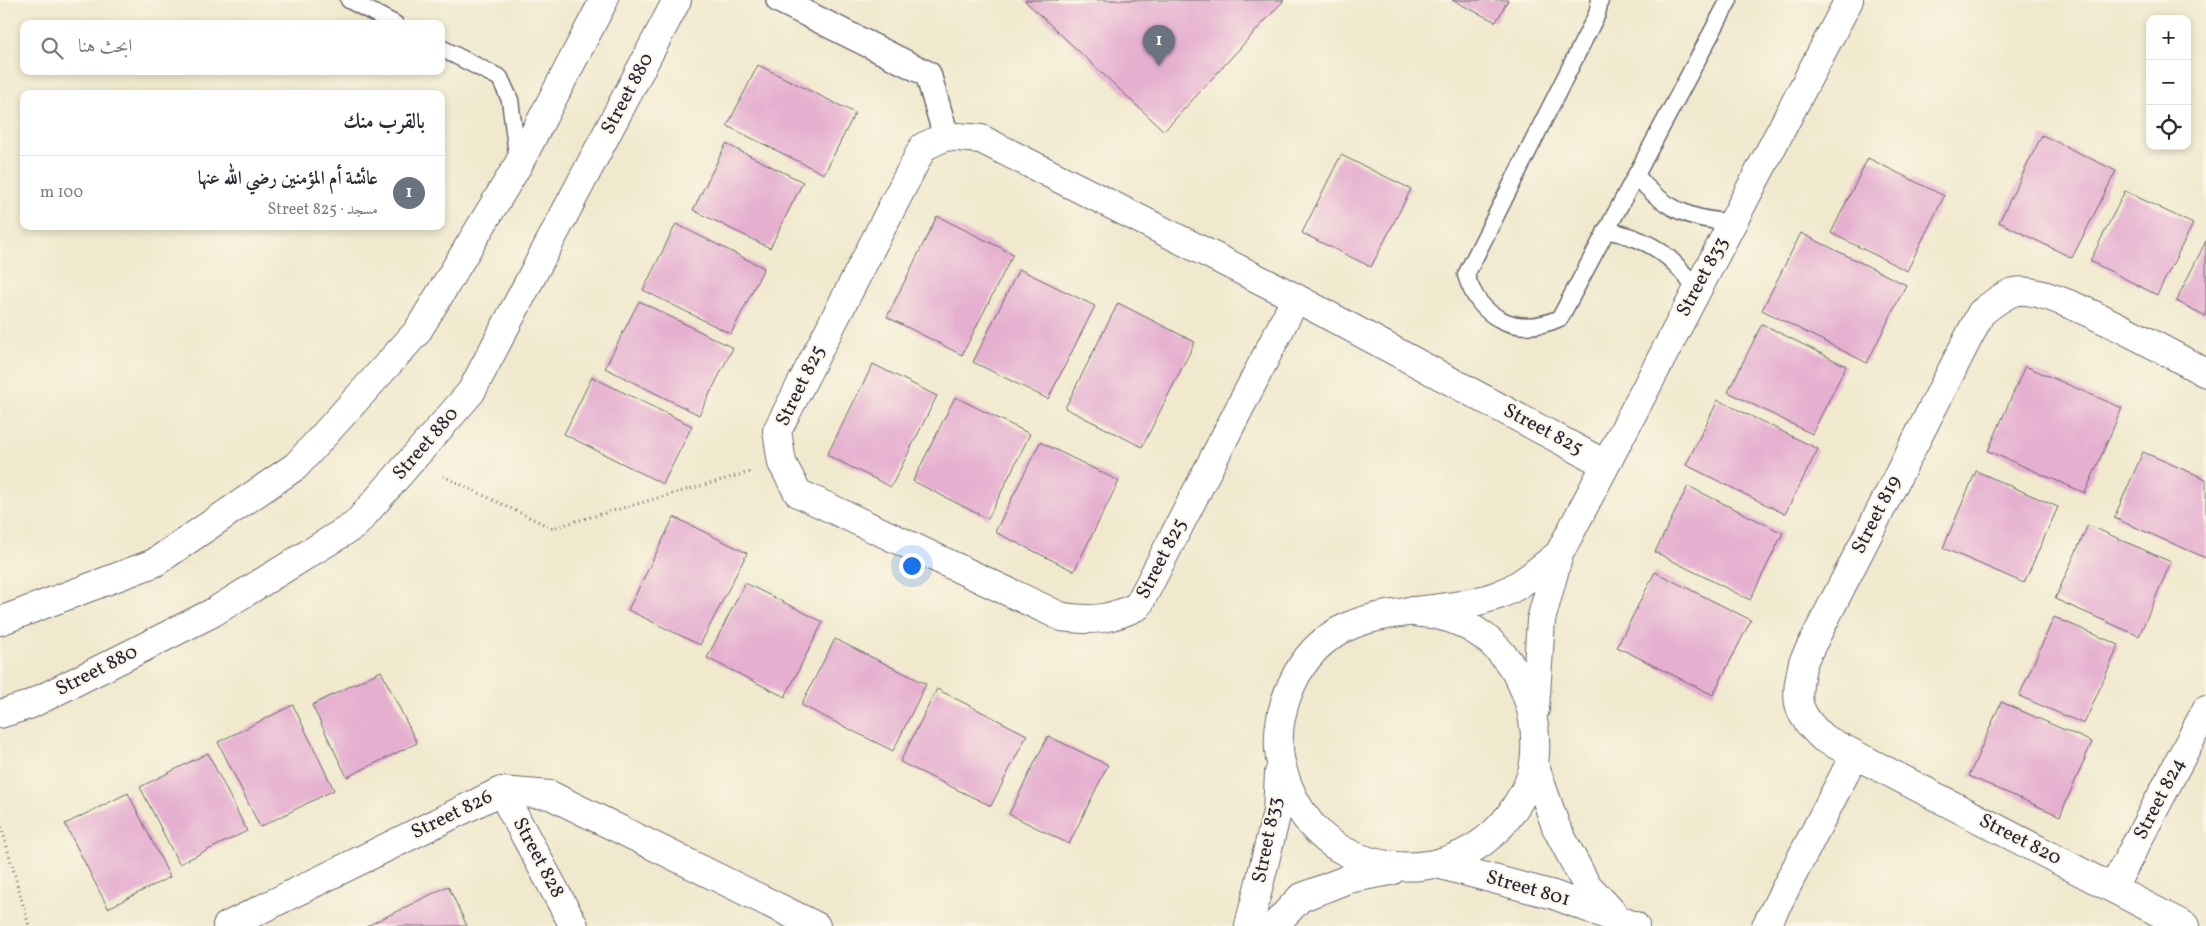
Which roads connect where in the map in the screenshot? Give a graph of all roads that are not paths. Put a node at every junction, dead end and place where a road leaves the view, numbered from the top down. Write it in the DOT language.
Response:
graph roads {
  1 [pos="349,0"];
  2 [pos="604,0"];
  3 [pos="677,0"];
  4 [pos="779,0"];
  5 [pos="1600,0"];
  6 [pos="1729,0"];
  7 [pos="1849,0"];
  8 [pos="387,20"];
  9 [pos="445,50"];
  10 [pos="946,136"];
  11 [pos="518,165"];
  12 [pos="1636,175"];
  13 [pos="1732,222"];
  14 [pos="1606,230"];
  15 [pos="1696,290"];
  16 [pos="1296,298"];
  17 [pos="2206,373"];
  18 [pos="1605,464"];
  19 [pos="1559,554"];
  20 [pos="1408,611"];
  21 [pos="0,621"];
  22 [pos="2206,710"];
  23 [pos="0,714"];
  24 [pos="1535,723"];
  25 [pos="1279,754"];
  26 [pos="1854,756"];
  27 [pos="1534,764"];
  28 [pos="501,791"];
  29 [pos="1437,864"];
  30 [pos="1407,868"];
  31 [pos="2113,888"];
  32 [pos="1627,922"];
  33 [pos="227,926"];
  34 [pos="574,926"];
  35 [pos="816,926"];
  36 [pos="1249,926"];
  37 [pos="1274,926"];
  38 [pos="1766,926"];
  39 [pos="2185,926"];
  1 -- 8 [label="lane"];
  2 -- 11 [label="street"];
  3 -- 23 [label="street, Street 880"];
  4 -- 10 [label="street"];
  5 -- 14 [label="lane"];
  6 -- 12 [label="lane"];
  7 -- 13 [label="street, Street 833"];
  9 -- 11 [label="lane"];
  10 -- 16 [label="street, Street 825"];
  10 -- 16 [label="street, Street 825"];
  11 -- 21 [label="street"];
  12 -- 13 [label="lane"];
  12 -- 14 [label="lane"];
  13 -- 15 [label="street, Street 833"];
  14 -- 15 [label="lane"];
  15 -- 18 [label="street, Street 833"];
  16 -- 18 [label="street, Street 825"];
  17 -- 26 [label="street, Street 819"];
  18 -- 19 [label="street, Street 833"];
  19 -- 20 [label="street, Street 833"];
  19 -- 24 [label="street, Street 833"];
  20 -- 24 [label="street"];
  20 -- 25 [label="street"];
  22 -- 31 [label="street, Street 824"];
  24 -- 27 [label="street"];
  25 -- 30 [label="street"];
  25 -- 36 [label="street, Street 833"];
  26 -- 31 [label="street, Street 820"];
  26 -- 38 [label="street"];
  27 -- 29 [label="street"];
  27 -- 32 [label="street, Street 801"];
  28 -- 33 [label="street, Street 826"];
  28 -- 34 [label="street, Street 828"];
  28 -- 35 [label="street, Street 826"];
  29 -- 30 [label="street"];
  29 -- 32 [label="street, Street 801"];
  30 -- 37 [label="street"];
  31 -- 39 [label="street, Street 820"];
}
